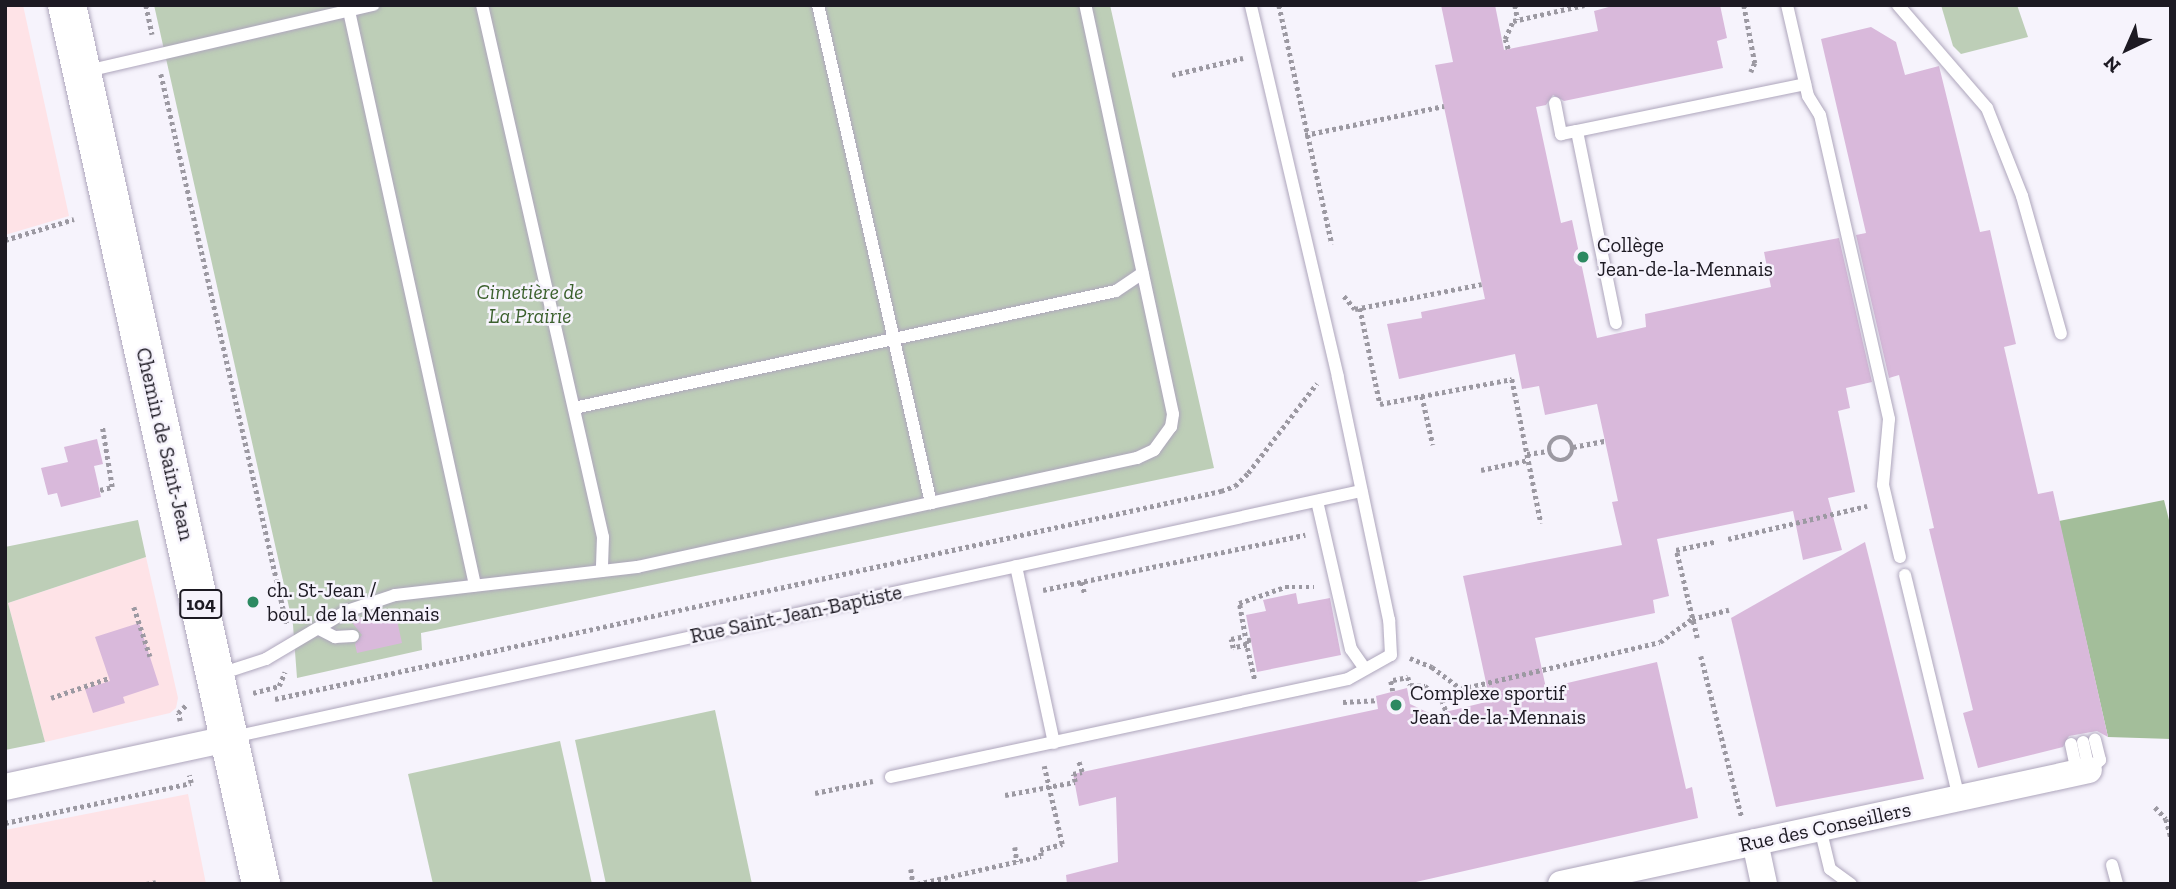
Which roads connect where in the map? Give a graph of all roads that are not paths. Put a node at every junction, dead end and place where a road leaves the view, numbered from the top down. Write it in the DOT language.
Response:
graph roads {
  1 [pos="67,5"];
  2 [pos="373,5"];
  3 [pos="482,5"];
  4 [pos="818,5"];
  5 [pos="1085,5"];
  6 [pos="1251,5"];
  7 [pos="1787,5"];
  8 [pos="1898,5"];
  9 [pos="348,11"];
  10 [pos="82,72"];
  11 [pos="1805,84"];
  12 [pos="1555,103"];
  13 [pos="1577,131"];
  14 [pos="1143,273"];
  15 [pos="1616,323"];
  16 [pos="2061,334"];
  17 [pos="894,339"];
  18 [pos="574,408"];
  19 [pos="1362,491"];
  20 [pos="1317,501"];
  21 [pos="931,503"];
  22 [pos="1900,557"];
  23 [pos="1016,566"];
  24 [pos="602,571"];
  25 [pos="1905,575"];
  26 [pos="475,585"];
  27 [pos="319,629"];
  28 [pos="353,636"];
  29 [pos="1365,668"];
  30 [pos="217,675"];
  31 [pos="231,738"];
  32 [pos="1054,743"];
  33 [pos="2083,772"];
  34 [pos="891,777"];
  35 [pos="5,787"];
  36 [pos="1959,798"];
  37 [pos="1820,828"];
  38 [pos="1748,830"];
  39 [pos="2112,865"];
  40 [pos="261,884"];
  41 [pos="1561,884"];
  42 [pos="1764,884"];
  43 [pos="1851,884"];
  44 [pos="2117,884"];
  1 -- 10 [label="main road, Chemin de Saint-Jean / 104"];
  2 -- 9 [label="lane"];
  3 -- 18 [label="lane"];
  4 -- 17 [label="lane"];
  5 -- 14 [label="lane"];
  6 -- 19 [label="lane"];
  7 -- 11 [label="lane"];
  8 -- 16 [label="lane"];
  9 -- 10 [label="lane"];
  9 -- 26 [label="lane"];
  10 -- 30 [label="main road, Chemin de Saint-Jean / 104"];
  11 -- 13 [label="lane"];
  11 -- 22 [label="lane"];
  12 -- 13 [label="lane"];
  13 -- 15 [label="lane"];
  14 -- 17 [label="lane"];
  14 -- 21 [label="lane"];
  17 -- 18 [label="lane"];
  17 -- 21 [label="lane"];
  18 -- 24 [label="lane"];
  19 -- 20 [label="lane, Rue Saint-Jean-Baptiste"];
  19 -- 29 [label="lane"];
  20 -- 23 [label="lane, Rue Saint-Jean-Baptiste"];
  20 -- 29 [label="lane"];
  21 -- 24 [label="lane"];
  23 -- 31 [label="lane, Rue Saint-Jean-Baptiste"];
  23 -- 32 [label="lane"];
  24 -- 26 [label="lane"];
  25 -- 36 [label="lane"];
  26 -- 27 [label="lane"];
  27 -- 28 [label="lane"];
  27 -- 30 [label="lane"];
  29 -- 32 [label="lane"];
  30 -- 31 [label="main road, Chemin de Saint-Jean / 104"];
  31 -- 35 [label="street"];
  31 -- 40 [label="main road, Chemin de Saint-Jean / 104"];
  32 -- 34 [label="lane"];
  33 -- 33 [label="lane"];
  33 -- 36 [label="street, Rue des Conseillers"];
  36 -- 37 [label="street, Rue des Conseillers"];
  37 -- 38 [label="street, Rue des Conseillers"];
  37 -- 43 [label="lane"];
  38 -- 41 [label="street, Rue des Conseillers"];
  38 -- 42 [label="street"];
  39 -- 44 [label="lane"];
}
